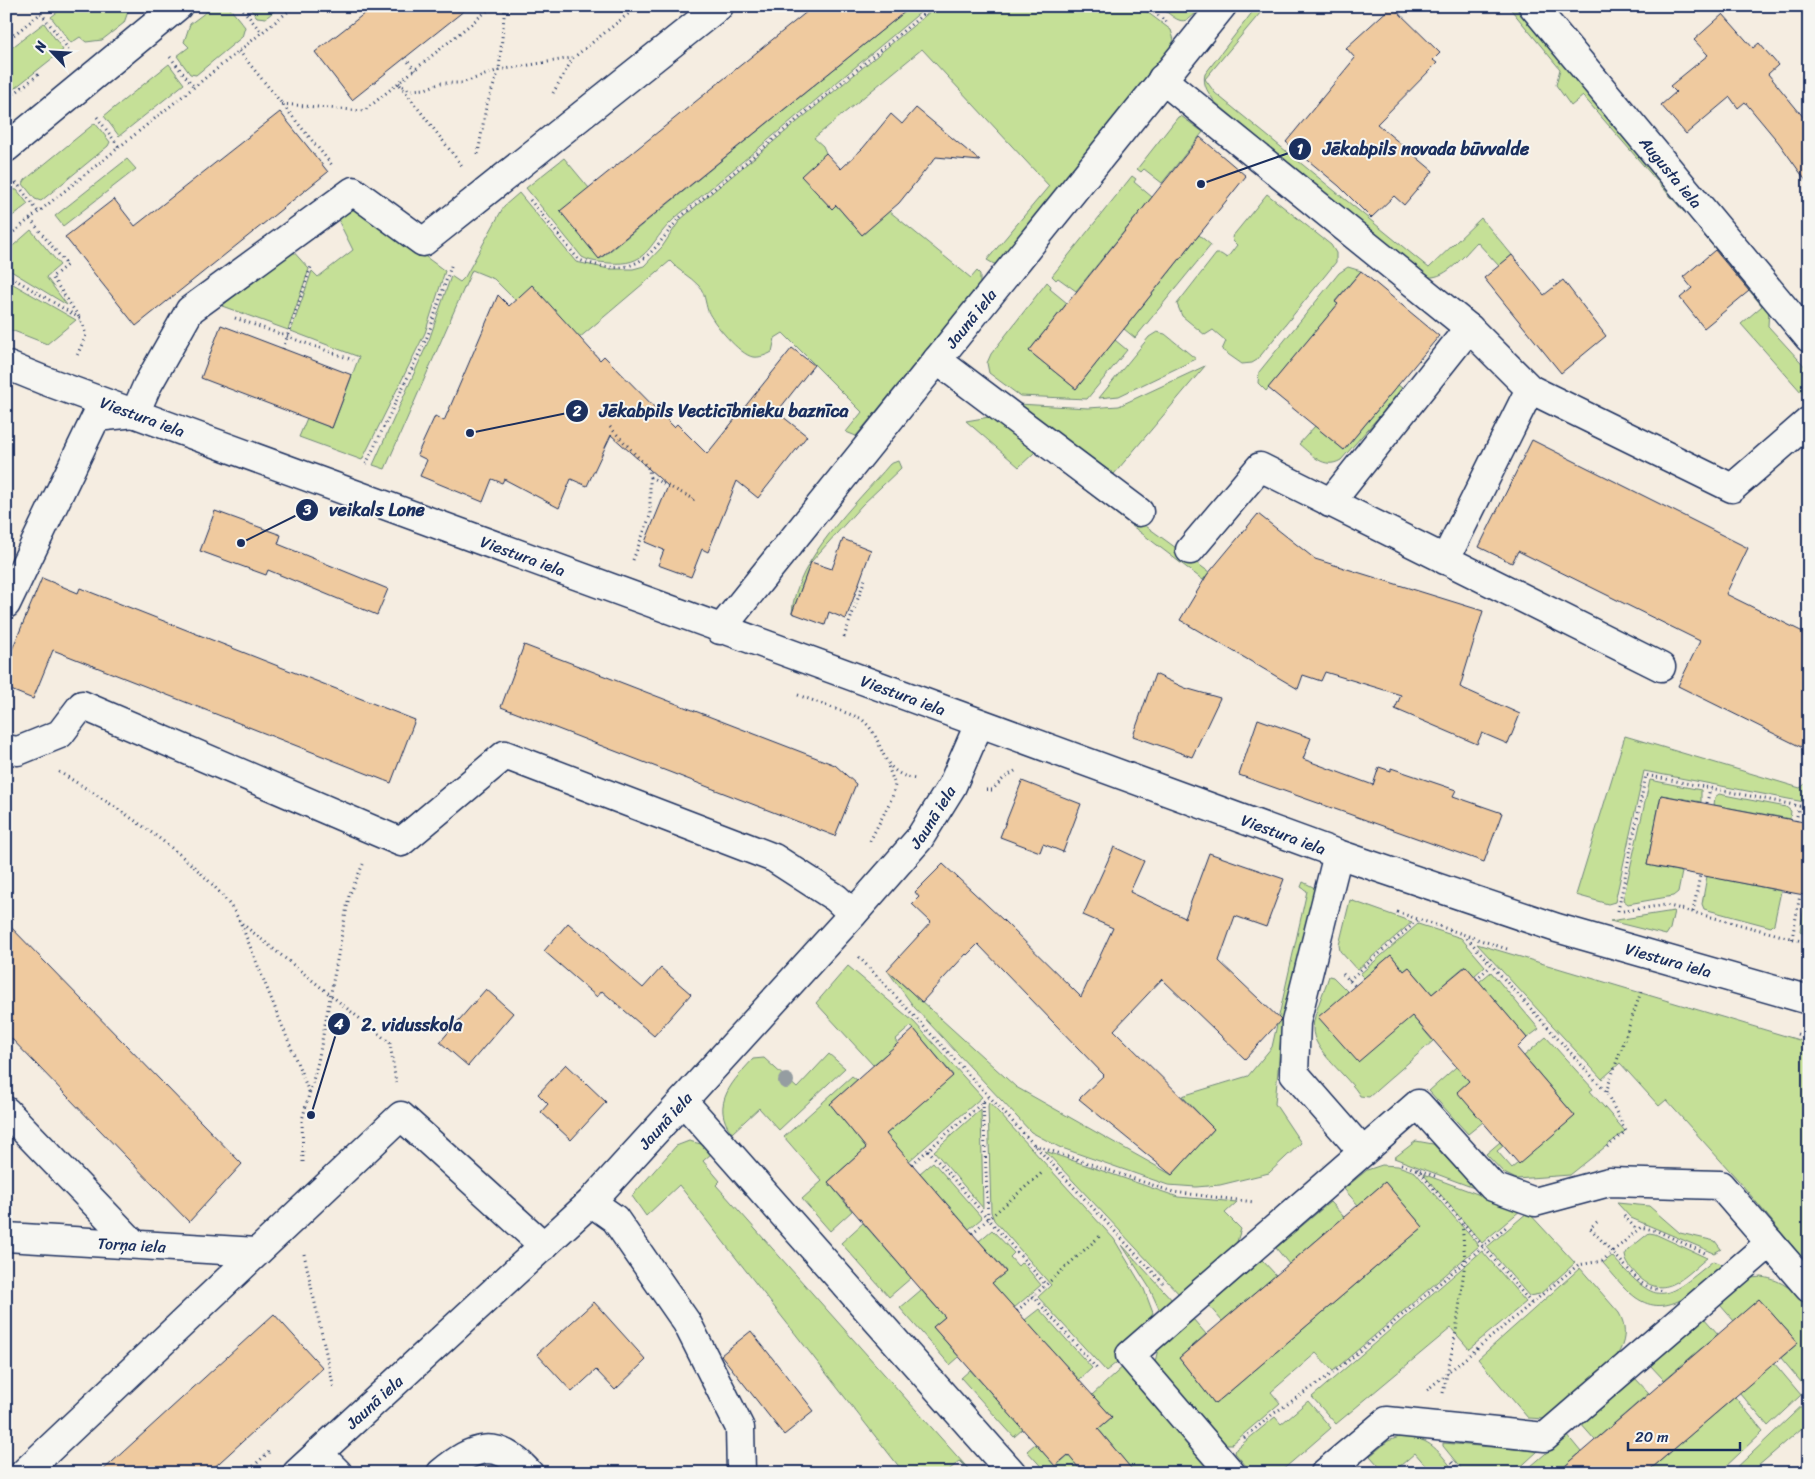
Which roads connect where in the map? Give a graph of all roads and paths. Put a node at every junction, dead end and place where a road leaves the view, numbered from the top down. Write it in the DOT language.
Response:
graph roads {
  1 [pos="50,6"];
  2 [pos="240,6"];
  3 [pos="294,6"];
  4 [pos="493,6"];
  5 [pos="719,6"];
  6 [pos="932,6"];
  7 [pos="1222,6"];
  8 [pos="1532,6"];
  9 [pos="176,7"];
  10 [pos="40,13"];
  11 [pos="262,33"];
  12 [pos="6,41"];
  13 [pos="69,50"];
  14 [pos="239,51"];
  15 [pos="170,57"];
  16 [pos="405,58"];
  17 [pos="573,58"];
  18 [pos="415,70"];
  19 [pos="1162,79"];
  20 [pos="399,83"];
  21 [pos="194,87"];
  22 [pos="282,104"];
  23 [pos="96,117"];
  24 [pos="119,147"];
  25 [pos="6,148"];
  26 [pos="508,174"];
  27 [pos="16,182"];
  28 [pos="353,191"];
  29 [pos="483,194"];
  30 [pos="39,213"];
  31 [pos="30,219"];
  32 [pos="6,238"];
  33 [pos="313,263"];
  34 [pos="6,274"];
  35 [pos="198,305"];
  36 [pos="81,319"];
  37 [pos="1469,328"];
  38 [pos="287,337"];
  39 [pos="1809,338"];
  40 [pos="283,348"];
  41 [pos="75,360"];
  42 [pos="353,360"];
  43 [pos="937,360"];
  44 [pos="6,365"];
  45 [pos="1530,389"];
  46 [pos="135,413"];
  47 [pos="1809,421"];
  48 [pos="610,427"];
  49 [pos="650,477"];
  50 [pos="692,502"];
  51 [pos="1330,503"];
  52 [pos="1139,512"];
  53 [pos="1190,550"];
  54 [pos="1445,560"];
  55 [pos="631,564"];
  56 [pos="865,579"];
  57 [pos="6,604"];
  58 [pos="720,630"];
  59 [pos="843,640"];
  60 [pos="1661,668"];
  61 [pos="979,724"];
  62 [pos="12,750"];
  63 [pos="888,766"];
  64 [pos="1710,788"];
  65 [pos="1707,804"];
  66 [pos="1799,806"];
  67 [pos="1809,808"];
  68 [pos="1796,821"];
  69 [pos="378,832"];
  70 [pos="869,843"];
  71 [pos="1338,854"];
  72 [pos="1700,875"];
  73 [pos="1800,895"];
  74 [pos="1618,912"];
  75 [pos="1693,912"];
  76 [pos="1418,920"];
  77 [pos="240,922"];
  78 [pos="845,923"];
  79 [pos="1466,937"];
  80 [pos="1792,939"];
  81 [pos="1492,966"];
  82 [pos="1476,979"];
  83 [pos="1349,980"];
  84 [pos="1642,989"];
  85 [pos="332,996"];
  86 [pos="1809,1000"];
  87 [pos="310,1092"];
  88 [pos="1606,1092"];
  89 [pos="989,1097"];
  90 [pos="683,1101"];
  91 [pos="983,1102"];
  92 [pos="6,1111"];
  93 [pos="401,1116"];
  94 [pos="1033,1144"];
  95 [pos="1606,1148"];
  96 [pos="928,1150"];
  97 [pos="1363,1152"];
  98 [pos="912,1164"];
  99 [pos="1417,1169"];
  100 [pos="1043,1172"];
  101 [pos="1442,1178"];
  102 [pos="591,1202"];
  103 [pos="1536,1202"];
  104 [pos="1300,1207"];
  105 [pos="303,1208"];
  106 [pos="1620,1213"];
  107 [pos="1602,1217"];
  108 [pos="988,1219"];
  109 [pos="1462,1222"];
  110 [pos="1637,1230"];
  111 [pos="972,1233"];
  112 [pos="1101,1236"];
  113 [pos="6,1237"];
  114 [pos="1770,1243"];
  115 [pos="134,1244"];
  116 [pos="544,1246"];
  117 [pos="1483,1246"];
  118 [pos="257,1252"];
  119 [pos="1612,1252"];
  120 [pos="1465,1262"];
  121 [pos="1740,1268"];
  122 [pos="1046,1284"];
  123 [pos="1809,1288"];
  124 [pos="1667,1291"];
  125 [pos="1033,1296"];
  126 [pos="1532,1304"];
  127 [pos="1186,1308"];
  128 [pos="1017,1311"];
  129 [pos="1130,1355"];
  130 [pos="1447,1374"];
  131 [pos="334,1389"];
  132 [pos="1387,1421"];
  133 [pos="1435,1426"];
  134 [pos="318,1453"];
  135 [pos="1225,1466"];
  136 [pos="24,1473"];
  137 [pos="297,1473"];
  138 [pos="338,1473"];
  139 [pos="441,1473"];
  140 [pos="529,1473"];
  141 [pos="741,1473"];
  142 [pos="1012,1473"];
  143 [pos="1325,1473"];
  1 -- 10 [label="path"];
  2 -- 11 [label="path"];
  3 -- 11 [label="path"];
  4 -- 18 [label="path"];
  5 -- 26 [label="street"];
  6 -- 26 [label="path"];
  7 -- 19 [label="street, Jaunā iela"];
  8 -- 39 [label="street, Augusta iela"];
  9 -- 25 [label="street"];
  10 -- 12 [label="path"];
  10 -- 13 [label="path"];
  11 -- 14 [label="path"];
  14 -- 21 [label="path"];
  14 -- 22 [label="path"];
  15 -- 21 [label="path"];
  16 -- 18 [label="path"];
  17 -- 20 [label="path"];
  18 -- 20 [label="path"];
  19 -- 37 [label="street"];
  19 -- 43 [label="street, Jaunā iela"];
  20 -- 22 [label="path"];
  20 -- 29 [label="path"];
  21 -- 24 [label="path"];
  22 -- 28 [label="path"];
  23 -- 24 [label="path"];
  24 -- 30 [label="path"];
  26 -- 29 [label="street"];
  27 -- 30 [label="path"];
  28 -- 29 [label="street"];
  28 -- 35 [label="street"];
  30 -- 31 [label="path"];
  31 -- 32 [label="path"];
  31 -- 36 [label="path"];
  33 -- 38 [label="path"];
  34 -- 36 [label="path"];
  35 -- 38 [label="path"];
  35 -- 46 [label="street"];
  36 -- 41 [label="path"];
  37 -- 45 [label="street"];
  37 -- 51 [label="street"];
  38 -- 40 [label="path"];
  38 -- 42 [label="path"];
  43 -- 52 [label="street"];
  43 -- 58 [label="street, Jaunā iela"];
  44 -- 46 [label="street, Viestura iela"];
  45 -- 47 [label="street"];
  45 -- 54 [label="street"];
  46 -- 57 [label="street"];
  46 -- 58 [label="street, Viestura iela"];
  48 -- 49 [label="path"];
  49 -- 50 [label="path"];
  49 -- 55 [label="path"];
  51 -- 53 [label="street"];
  51 -- 54 [label="street"];
  54 -- 60 [label="street"];
  56 -- 59 [label="path"];
  58 -- 61 [label="street, Viestura iela"];
  61 -- 71 [label="street, Viestura iela"];
  61 -- 78 [label="street, Jaunā iela"];
  62 -- 69 [label="street"];
  62 -- 77 [label="path"];
  63 -- 70 [label="path"];
  64 -- 65 [label="path"];
  64 -- 66 [label="path"];
  64 -- 74 [label="path"];
  66 -- 67 [label="path"];
  66 -- 68 [label="path"];
  69 -- 78 [label="street"];
  69 -- 85 [label="path"];
  71 -- 86 [label="street, Viestura iela"];
  71 -- 97 [label="street"];
  72 -- 75 [label="path"];
  73 -- 80 [label="path"];
  76 -- 83 [label="path"];
  77 -- 85 [label="path"];
  77 -- 87 [label="path"];
  78 -- 89 [label="path"];
  78 -- 90 [label="street, Jaunā iela"];
  79 -- 81 [label="path"];
  81 -- 82 [label="path"];
  81 -- 88 [label="path"];
  84 -- 88 [label="path"];
  85 -- 87 [label="path"];
  85 -- 93 [label="path"];
  87 -- 105 [label="path"];
  88 -- 95 [label="path"];
  89 -- 91 [label="path"];
  89 -- 94 [label="path"];
  90 -- 102 [label="street, Jaunā iela"];
  90 -- 142 [label="street"];
  91 -- 96 [label="path"];
  91 -- 108 [label="path"];
  92 -- 115 [label="street"];
  93 -- 105 [label="street"];
  93 -- 116 [label="street"];
  94 -- 104 [label="path"];
  94 -- 127 [label="path"];
  96 -- 98 [label="path"];
  96 -- 108 [label="path"];
  97 -- 99 [label="path"];
  97 -- 103 [label="street"];
  97 -- 104 [label="street"];
  99 -- 101 [label="path"];
  99 -- 109 [label="path"];
  100 -- 108 [label="path"];
  102 -- 116 [label="street, Jaunā iela"];
  102 -- 141 [label="street"];
  103 -- 114 [label="street"];
  103 -- 117 [label="path"];
  104 -- 127 [label="street"];
  105 -- 118 [label="street"];
  105 -- 131 [label="path"];
  106 -- 110 [label="path"];
  107 -- 119 [label="path"];
  108 -- 111 [label="path"];
  108 -- 122 [label="path"];
  109 -- 117 [label="path"];
  109 -- 120 [label="path"];
  110 -- 119 [label="path"];
  110 -- 121 [label="path"];
  112 -- 122 [label="path"];
  113 -- 115 [label="street, Torņa iela"];
  114 -- 121 [label="street"];
  114 -- 123 [label="street"];
  115 -- 118 [label="street, Torņa iela"];
  116 -- 134 [label="street, Jaunā iela"];
  117 -- 120 [label="path"];
  117 -- 126 [label="path"];
  118 -- 136 [label="street"];
  119 -- 124 [label="path"];
  119 -- 126 [label="path"];
  120 -- 130 [label="path"];
  120 -- 135 [label="path"];
  121 -- 133 [label="street"];
  122 -- 125 [label="path"];
  125 -- 128 [label="path"];
  125 -- 129 [label="path"];
  126 -- 130 [label="path"];
  127 -- 129 [label="street"];
  129 -- 135 [label="street"];
  130 -- 132 [label="path"];
  130 -- 133 [label="path"];
  132 -- 133 [label="street"];
  132 -- 143 [label="street"];
  134 -- 137 [label="street, Jaunā iela"];
  134 -- 138 [label="street"];
  139 -- 140 [label="street"];
}
